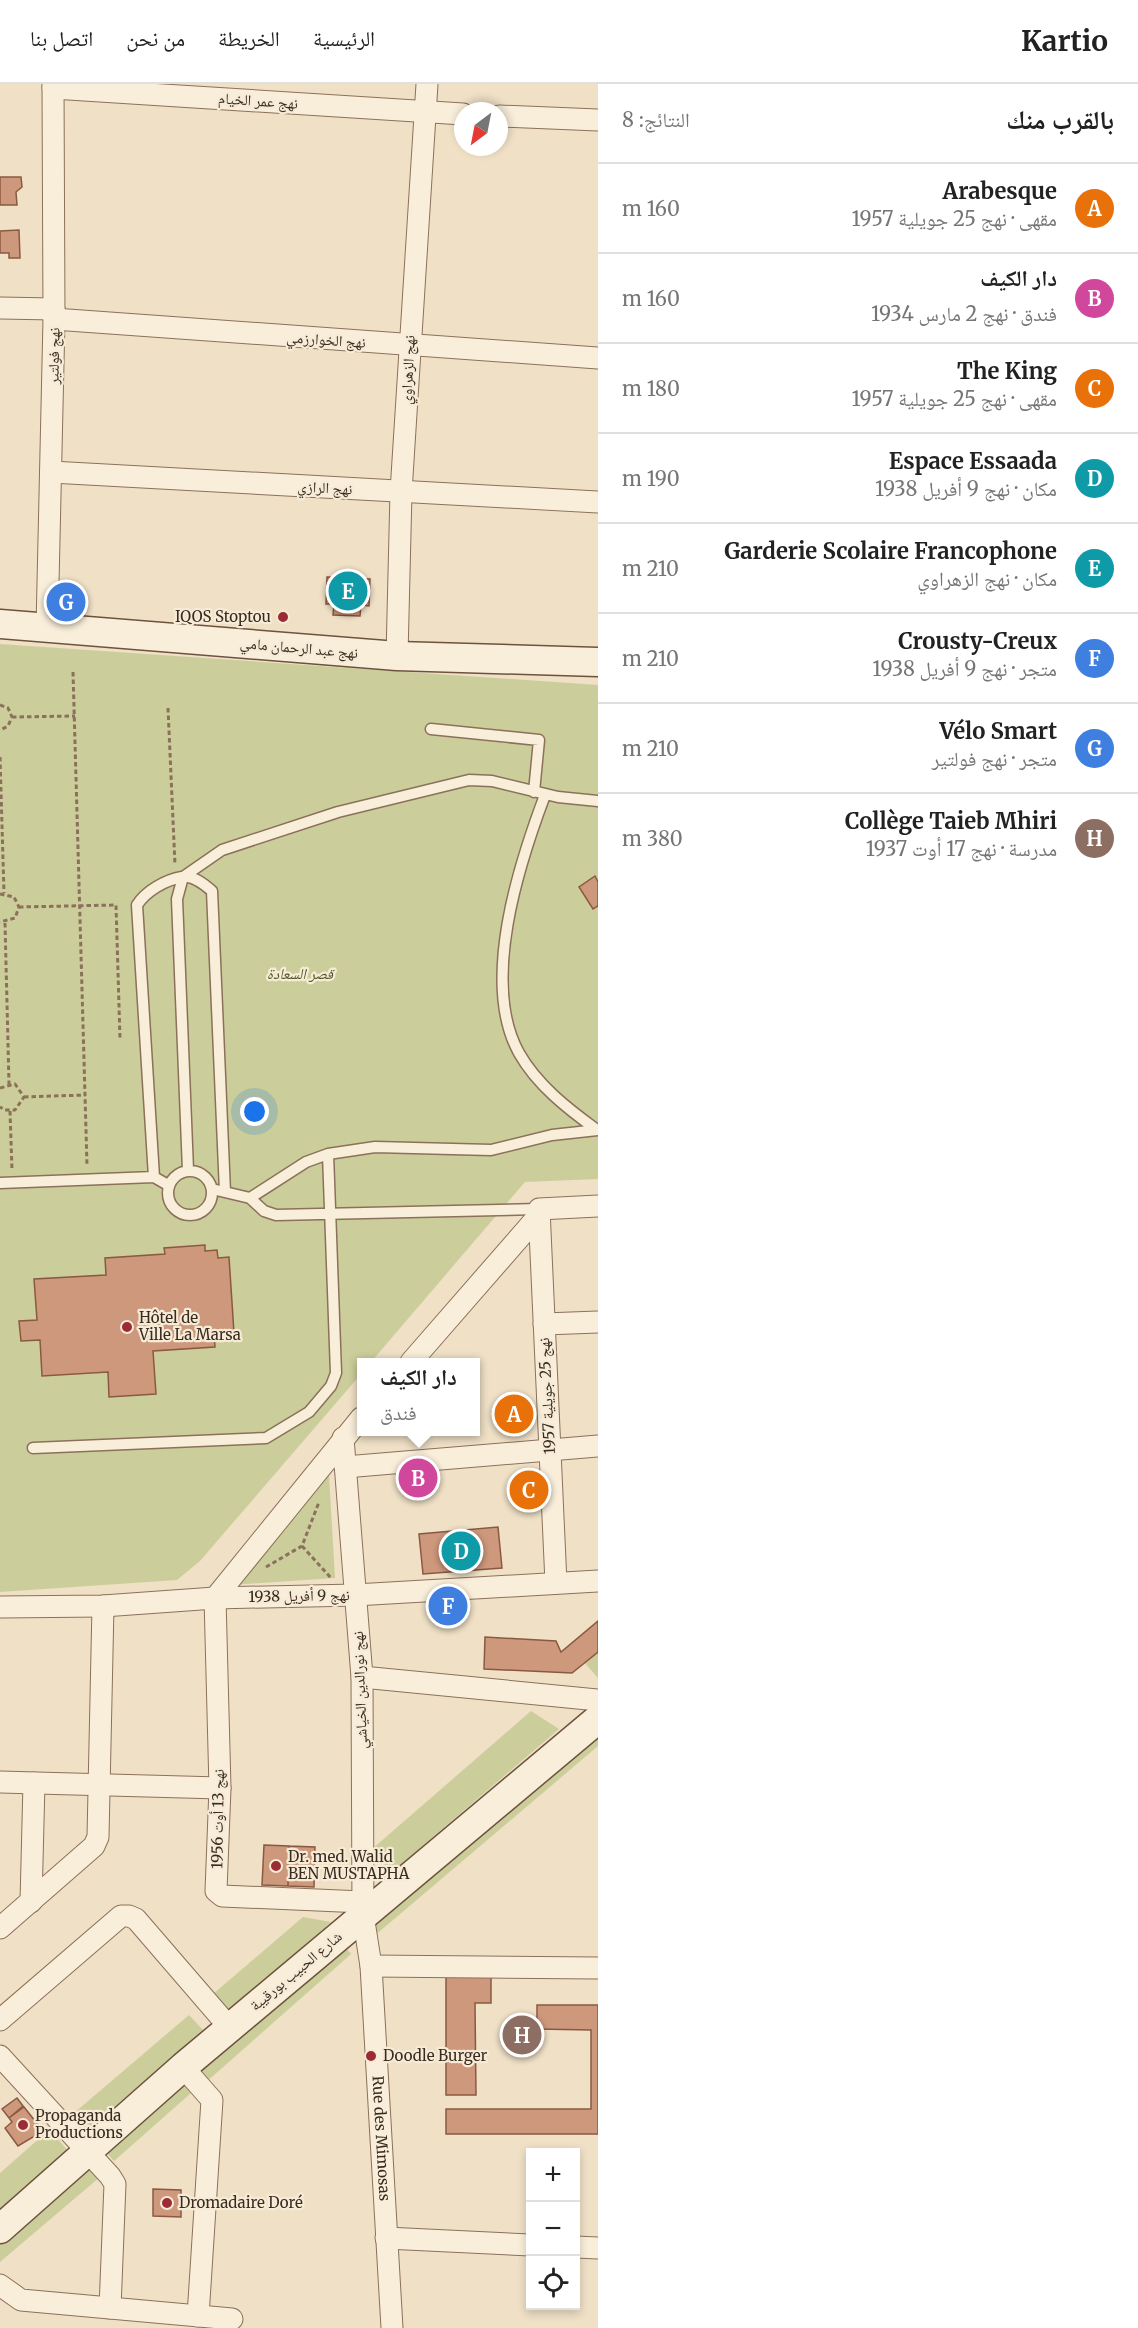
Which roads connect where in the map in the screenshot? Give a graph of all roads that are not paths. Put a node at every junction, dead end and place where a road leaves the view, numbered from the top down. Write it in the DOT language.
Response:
graph roads {
  1 [pos="427,84"];
  2 [pos="53,86"];
  3 [pos="426,112"];
  4 [pos="454,114"];
  5 [pos="508,116"];
  6 [pos="598,120"];
  7 [pos="0,308"];
  8 [pos="54,314"];
  9 [pos="409,346"];
  10 [pos="598,358"];
  11 [pos="51,472"];
  12 [pos="401,492"];
  13 [pos="598,502"];
  14 [pos="0,624"];
  15 [pos="48,628"];
  16 [pos="397,656"];
  17 [pos="598,662"];
  18 [pos="430,729"];
  19 [pos="539,793"];
  20 [pos="598,801"];
  21 [pos="183,877"];
  22 [pos="598,1130"];
  23 [pos="328,1154"];
  24 [pos="188,1170"];
  25 [pos="154,1177"];
  26 [pos="0,1183"];
  27 [pos="168,1185"];
  28 [pos="212,1189"];
  29 [pos="225,1192"];
  30 [pos="250,1198"];
  31 [pos="598,1206"];
  32 [pos="540,1212"];
  33 [pos="329,1216"];
  34 [pos="598,1322"];
  35 [pos="544,1324"];
  36 [pos="414,1358"];
  37 [pos="357,1422"];
  38 [pos="343,1438"];
  39 [pos="598,1446"];
  40 [pos="33,1448"];
  41 [pos="550,1449"];
  42 [pos="345,1467"];
  43 [pos="598,1581"];
  44 [pos="556,1583"];
  45 [pos="349,1596"];
  46 [pos="215,1598"];
  47 [pos="103,1606"];
  48 [pos="0,1607"];
  49 [pos="362,1677"];
  50 [pos="598,1700"];
  51 [pos="598,1719"];
  52 [pos="0,1782"];
  53 [pos="34,1783"];
  54 [pos="99,1785"];
  55 [pos="220,1788"];
  56 [pos="31,1902"];
  57 [pos="363,1908"];
  58 [pos="0,1928"];
  59 [pos="371,1966"];
  60 [pos="598,1968"];
  61 [pos="0,2020"];
  62 [pos="230,2028"];
  63 [pos="0,2056"];
  64 [pos="183,2067"];
  65 [pos="88,2151"];
  66 [pos="0,2229"];
  67 [pos="386,2238"];
  68 [pos="526,2245"];
  69 [pos="580,2247"];
  70 [pos="598,2248"];
  71 [pos="0,2285"];
  72 [pos="111,2308"];
  73 [pos="198,2316"];
  74 [pos="232,2319"];
  75 [pos="392,2328"];
  1 -- 3 [label="street, نهج الزهراوي"];
  2 -- 3 [label="street, نهج عمر الخيام"];
  2 -- 8 [label="street, نهج فولتير"];
  3 -- 4 [label="street, نهج عمر الخيام"];
  3 -- 9 [label="street, نهج الزهراوي"];
  5 -- 6 [label="street"];
  7 -- 8 [label="street, نهج الخوارزمي"];
  8 -- 9 [label="street, نهج الخوارزمي"];
  8 -- 11 [label="street, نهج فولتير"];
  9 -- 10 [label="street, نهج الخوارزمي"];
  9 -- 12 [label="street, نهج الزهراوي"];
  11 -- 12 [label="street, نهج الرازي"];
  11 -- 15 [label="street, نهج فولتير"];
  12 -- 13 [label="street, نهج الرازي"];
  12 -- 16 [label="street, نهج الزهراوي"];
  14 -- 15 [label="main road, نهج عبد الرحمان مامي"];
  15 -- 16 [label="main road, نهج عبد الرحمان مامي"];
  16 -- 17 [label="main road, نهج عبد الرحمان مامي"];
  18 -- 19 [label="lane"];
  19 -- 20 [label="lane"];
  19 -- 21 [label="lane"];
  19 -- 22 [label="lane"];
  21 -- 24 [label="lane"];
  21 -- 25 [label="lane"];
  21 -- 29 [label="lane"];
  22 -- 23 [label="lane"];
  23 -- 30 [label="lane"];
  23 -- 33 [label="lane"];
  24 -- 27 [label="lane"];
  24 -- 28 [label="lane"];
  25 -- 26 [label="lane"];
  25 -- 27 [label="lane"];
  27 -- 28 [label="lane"];
  28 -- 29 [label="lane"];
  29 -- 30 [label="lane"];
  30 -- 33 [label="lane"];
  31 -- 32 [label="street"];
  32 -- 33 [label="lane"];
  32 -- 35 [label="street, نهج 25 جويلية 1957"];
  32 -- 36 [label="street"];
  33 -- 40 [label="lane"];
  34 -- 35 [label="street"];
  35 -- 41 [label="street, نهج 25 جويلية 1957"];
  37 -- 38 [label="street"];
  38 -- 42 [label="street, نهج نورالدين الخياشي"];
  38 -- 46 [label="street"];
  39 -- 41 [label="street"];
  41 -- 42 [label="street"];
  41 -- 44 [label="street, نهج 25 جويلية 1957"];
  42 -- 45 [label="street, نهج نورالدين الخياشي"];
  43 -- 44 [label="street, نهج 9 أفريل 1938"];
  44 -- 45 [label="street, نهج 9 أفريل 1938"];
  45 -- 46 [label="street, نهج 9 أفريل 1938"];
  45 -- 49 [label="street, نهج نورالدين الخياشي"];
  46 -- 47 [label="street, نهج 9 أفريل 1938"];
  46 -- 55 [label="street, نهج 13 أوت 1956"];
  47 -- 48 [label="street, نهج 9 أفريل 1938"];
  47 -- 54 [label="street"];
  49 -- 50 [label="street"];
  49 -- 57 [label="street, نهج نورالدين الخياشي"];
  51 -- 57 [label="main road, شارع الحبيب بورقيبة"];
  52 -- 53 [label="street"];
  53 -- 54 [label="street"];
  53 -- 56 [label="street"];
  54 -- 55 [label="street"];
  54 -- 56 [label="street"];
  55 -- 57 [label="street, نهج 13 أوت 1956"];
  56 -- 58 [label="street"];
  57 -- 59 [label="street, Rue des Mimosas"];
  57 -- 62 [label="main road, شارع الحبيب بورقيبة"];
  59 -- 60 [label="street"];
  59 -- 67 [label="street, Rue des Mimosas"];
  61 -- 62 [label="street"];
  62 -- 64 [label="main road, شارع الحبيب بورقيبة"];
  63 -- 65 [label="street"];
  64 -- 65 [label="main road, شارع الحبيب بورقيبة"];
  64 -- 73 [label="street"];
  65 -- 66 [label="main road, شارع الحبيب بورقيبة"];
  65 -- 72 [label="street"];
  67 -- 68 [label="street"];
  67 -- 75 [label="street, Rue des Mimosas"];
  69 -- 70 [label="street"];
  71 -- 72 [label="street"];
  72 -- 73 [label="street"];
  73 -- 74 [label="street"];
}
